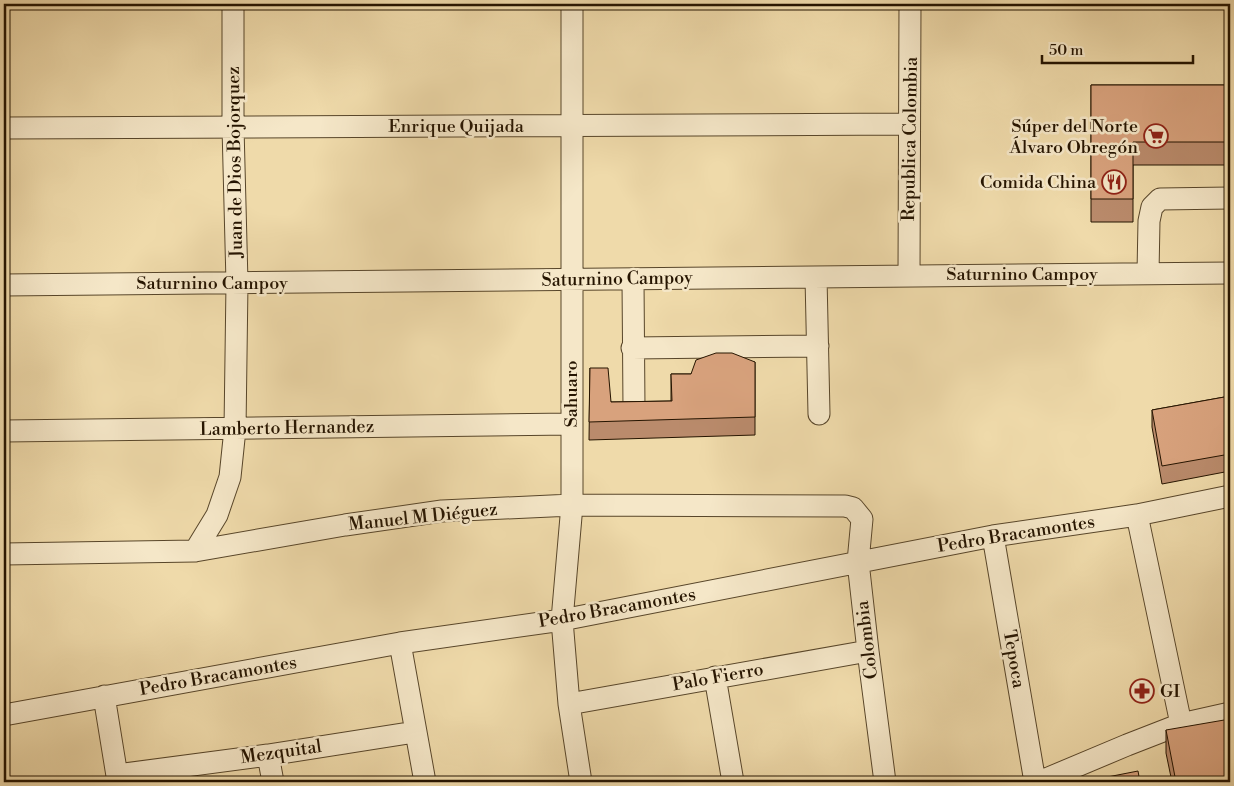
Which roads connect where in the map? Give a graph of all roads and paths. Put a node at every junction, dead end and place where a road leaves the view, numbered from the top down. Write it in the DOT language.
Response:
graph roads {
  1 [pos="233,4"];
  2 [pos="572,4"];
  3 [pos="910,4"];
  4 [pos="909,124"];
  5 [pos="572,125"];
  6 [pos="233,127"];
  7 [pos="4,128"];
  8 [pos="1230,198"];
  9 [pos="1230,273"];
  10 [pos="1148,274"];
  11 [pos="909,275"];
  12 [pos="816,277"];
  13 [pos="572,280"];
  14 [pos="633,280"];
  15 [pos="237,283"];
  16 [pos="4,285"];
  17 [pos="818,346"];
  18 [pos="632,348"];
  19 [pos="634,409"];
  20 [pos="819,414"];
  21 [pos="571,424"];
  22 [pos="235,429"];
  23 [pos="4,431"];
  24 [pos="1230,496"];
  25 [pos="572,505"];
  26 [pos="845,506"];
  27 [pos="1137,515"];
  28 [pos="993,536"];
  29 [pos="195,551"];
  30 [pos="4,554"];
  31 [pos="858,562"];
  32 [pos="562,620"];
  33 [pos="400,643"];
  34 [pos="868,651"];
  35 [pos="715,677"];
  36 [pos="104,696"];
  37 [pos="569,704"];
  38 [pos="1230,713"];
  39 [pos="4,715"];
  40 [pos="1181,724"];
  41 [pos="415,732"];
  42 [pos="268,755"];
  43 [pos="117,779"];
  44 [pos="273,782"];
  45 [pos="425,782"];
  46 [pos="581,782"];
  47 [pos="733,782"];
  48 [pos="885,782"];
  49 [pos="1037,782"];
  1 -- 6 [label="street, Juan de Dios Bojorquez"];
  2 -- 5 [label="street, Sahuaro"];
  3 -- 4 [label="street, Republica Colombia"];
  4 -- 5 [label="street, Enrique Quijada"];
  4 -- 11 [label="street, Republica Colombia"];
  5 -- 6 [label="street, Enrique Quijada"];
  5 -- 13 [label="street, Sahuaro"];
  6 -- 7 [label="street, Enrique Quijada"];
  6 -- 15 [label="street, Juan de Dios Bojorquez"];
  8 -- 10 [label="street"];
  9 -- 10 [label="street, Saturnino Campoy"];
  10 -- 11 [label="street, Saturnino Campoy"];
  11 -- 12 [label="street, Saturnino Campoy"];
  12 -- 14 [label="street, Saturnino Campoy"];
  12 -- 17 [label="street"];
  13 -- 14 [label="street, Saturnino Campoy"];
  13 -- 15 [label="street, Saturnino Campoy"];
  13 -- 21 [label="street, Sahuaro"];
  14 -- 18 [label="street"];
  15 -- 16 [label="street, Saturnino Campoy"];
  15 -- 22 [label="street, Juan de Dios Bojorquez"];
  17 -- 18 [label="street"];
  17 -- 20 [label="street"];
  18 -- 19 [label="street"];
  21 -- 22 [label="street, Lamberto Hernandez"];
  21 -- 25 [label="street, Sahuaro"];
  22 -- 23 [label="street, Lamberto Hernandez"];
  22 -- 29 [label="street, Juan de Dios Bojorquez"];
  24 -- 27 [label="street, Pedro Bracamontes"];
  25 -- 26 [label="street, Manuel M Diéguez"];
  25 -- 29 [label="street, Manuel M Diéguez"];
  25 -- 32 [label="street, Sahuaro"];
  26 -- 31 [label="street, Colombia"];
  27 -- 28 [label="street, Pedro Bracamontes"];
  27 -- 40 [label="street"];
  28 -- 31 [label="street, Pedro Bracamontes"];
  28 -- 49 [label="street, Tepoca"];
  29 -- 30 [label="street, Manuel M Diéguez"];
  31 -- 32 [label="street, Pedro Bracamontes"];
  31 -- 34 [label="street, Colombia"];
  32 -- 33 [label="street, Pedro Bracamontes"];
  32 -- 37 [label="street, Sahuaro"];
  33 -- 36 [label="street, Pedro Bracamontes"];
  33 -- 41 [label="street"];
  34 -- 35 [label="street, Palo Fierro"];
  34 -- 48 [label="street, Colombia"];
  35 -- 37 [label="street, Palo Fierro"];
  35 -- 47 [label="street"];
  36 -- 39 [label="street, Pedro Bracamontes"];
  36 -- 43 [label="street"];
  37 -- 46 [label="street, Sahuaro"];
  38 -- 40 [label="street"];
  40 -- 49 [label="street"];
  41 -- 42 [label="street, Mezquital"];
  41 -- 45 [label="street"];
  42 -- 43 [label="street, Mezquital"];
  42 -- 44 [label="street"];
}
